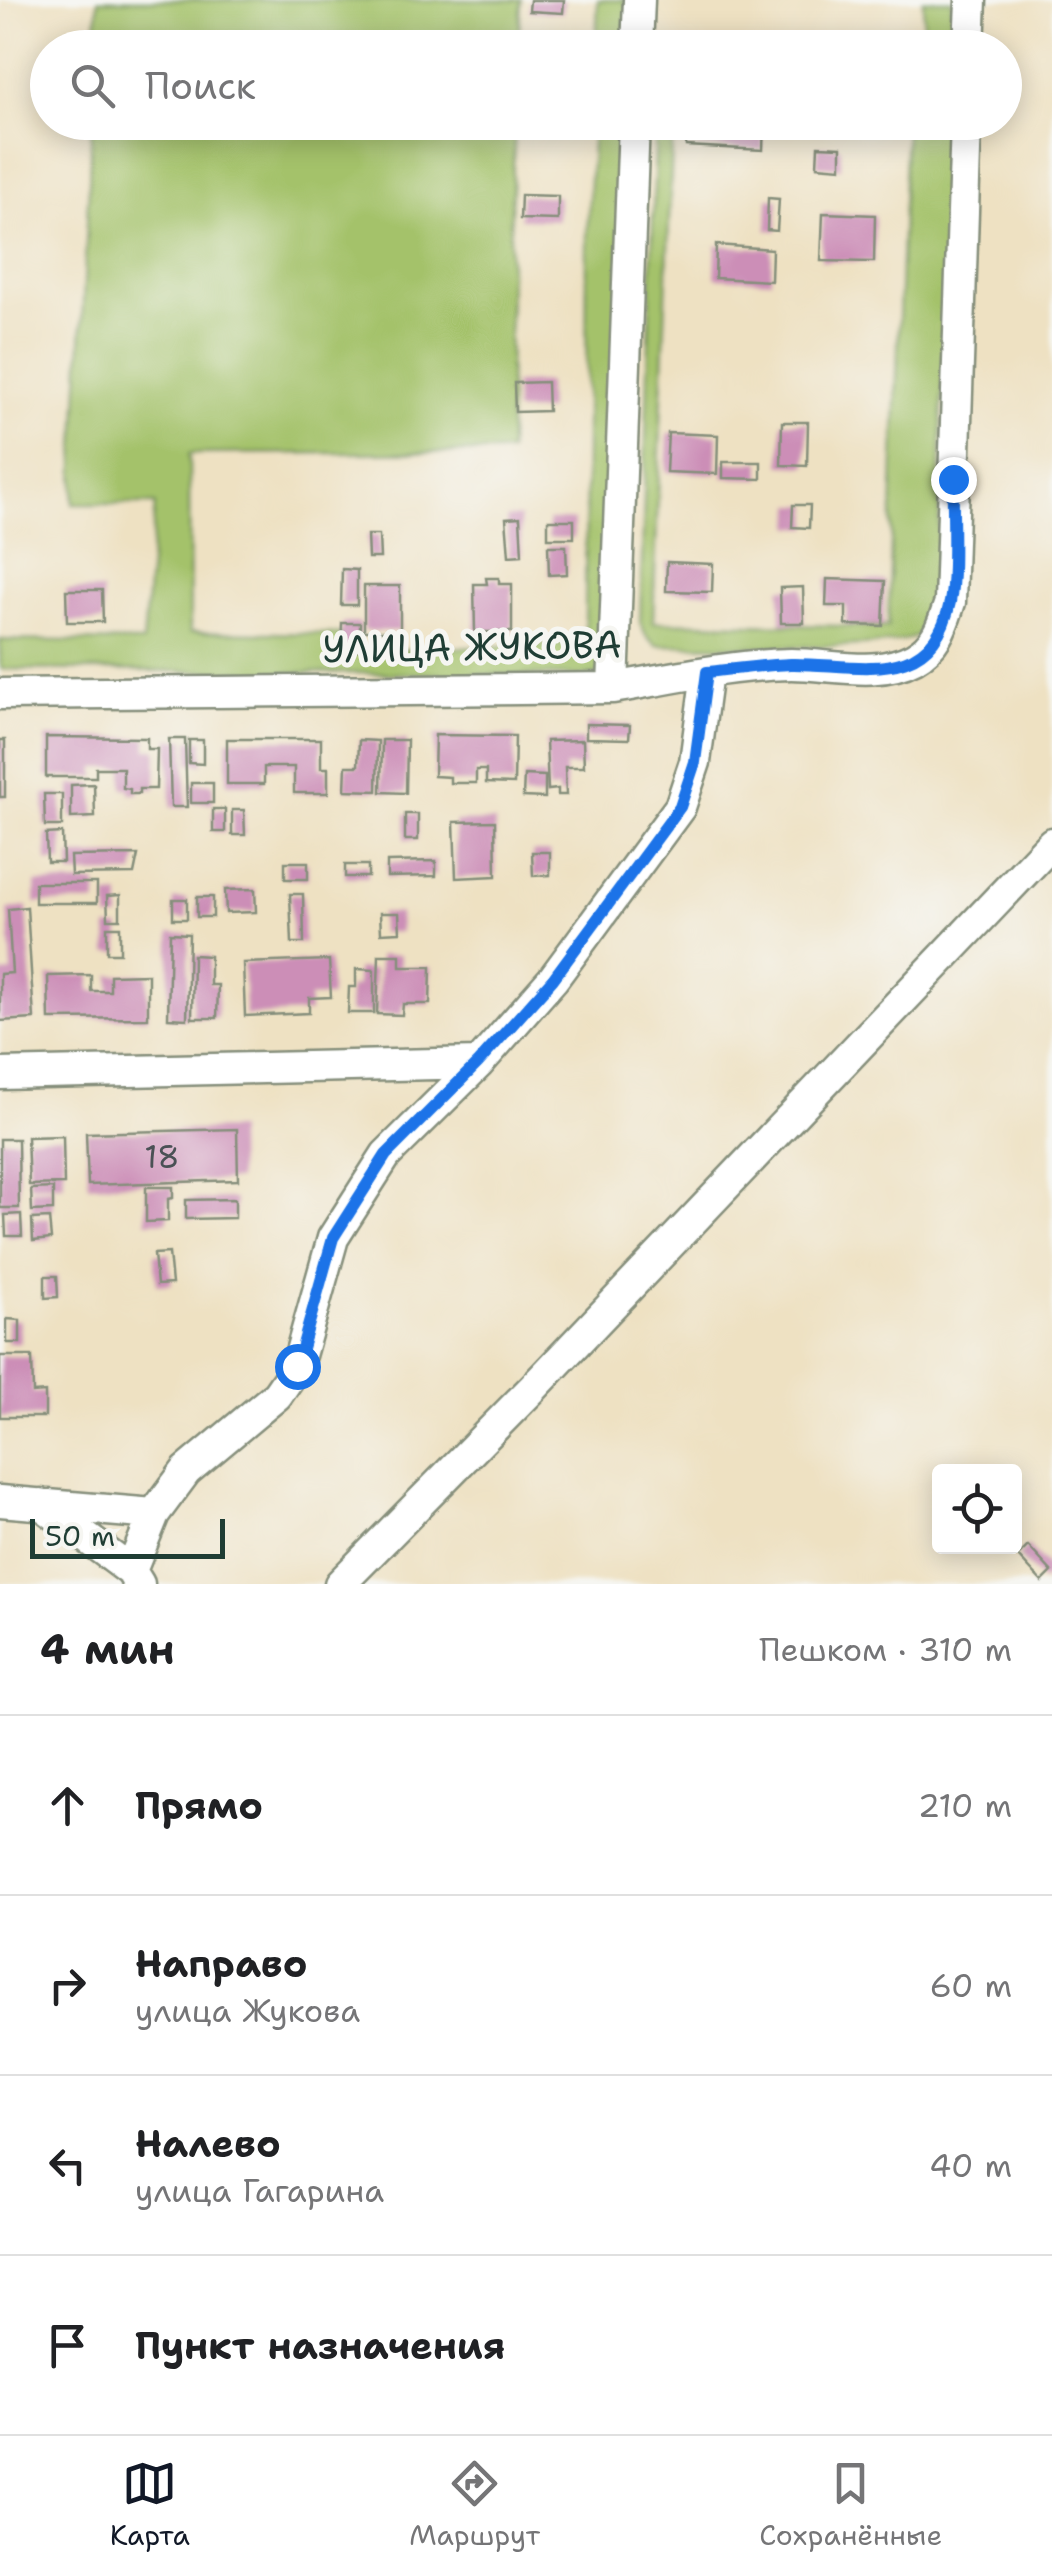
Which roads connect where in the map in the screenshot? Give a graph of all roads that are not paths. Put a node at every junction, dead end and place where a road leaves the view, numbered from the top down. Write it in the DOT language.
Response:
graph roads {
  1 [pos="639,0"];
  2 [pos="971,0"];
  3 [pos="638,30"];
  4 [pos="970,30"];
  5 [pos="633,140"];
  6 [pos="965,140"];
  7 [pos="707,672"];
  8 [pos="614,688"];
  9 [pos="0,694"];
  10 [pos="1052,842"];
  11 [pos="478,1063"];
  12 [pos="0,1074"];
  13 [pos="0,1501"];
  14 [pos="40,1502"];
  15 [pos="154,1514"];
  16 [pos="135,1578"];
  17 [pos="340,1584"];
  1 -- 3 [label="street"];
  2 -- 4 [label="street"];
  5 -- 8 [label="street"];
  6 -- 7 [label="street, УЛИЦА ЖУКОВА"];
  7 -- 8 [label="street, УЛИЦА ЖУКОВА"];
  7 -- 11 [label="street"];
  8 -- 9 [label="street, УЛИЦА ЖУКОВА"];
  10 -- 17 [label="street"];
  11 -- 12 [label="street"];
  11 -- 15 [label="street"];
  13 -- 14 [label="street"];
  14 -- 15 [label="street"];
  14 -- 16 [label="street"];
  15 -- 16 [label="street"];
}
